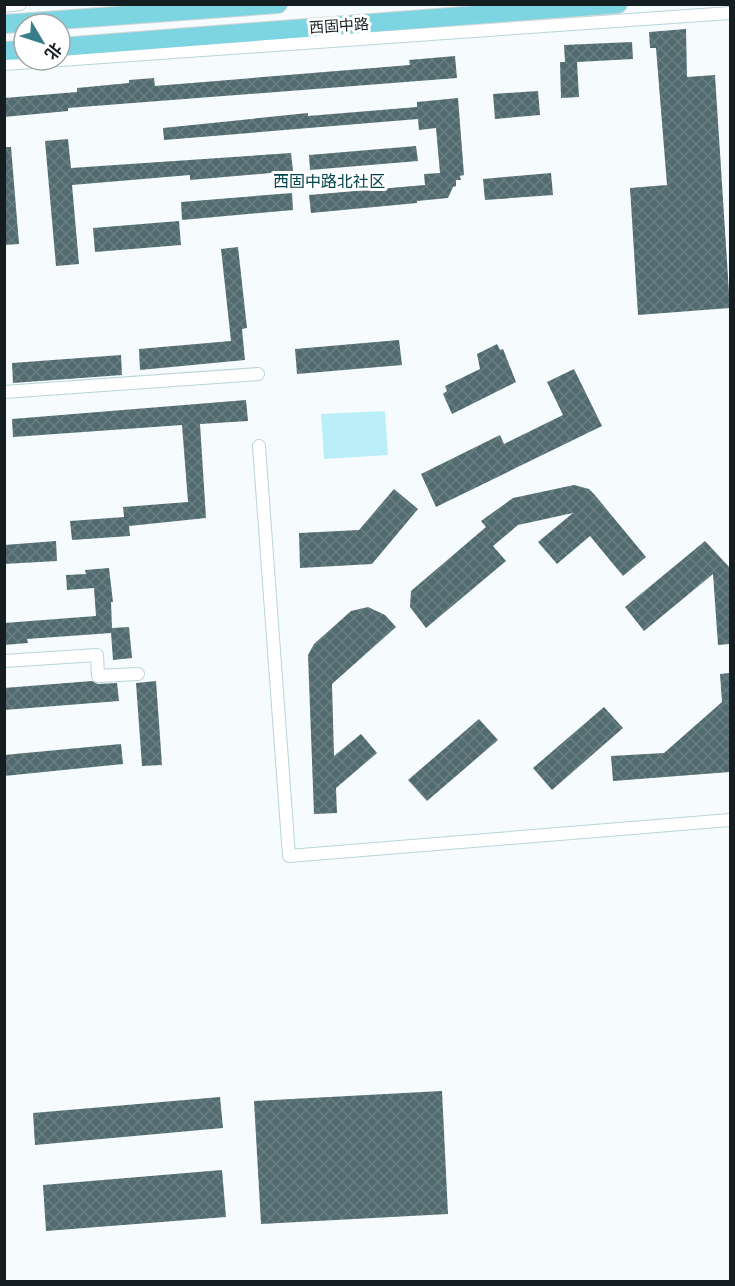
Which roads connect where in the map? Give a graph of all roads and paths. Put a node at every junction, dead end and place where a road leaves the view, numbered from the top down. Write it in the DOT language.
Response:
graph roads {
  1 [pos="20,4"];
  2 [pos="278,4"];
  3 [pos="618,4"];
  4 [pos="4,6"];
  5 [pos="520,9"];
  6 [pos="730,13"];
  7 [pos="4,24"];
  8 [pos="72,46"];
  9 [pos="4,64"];
  10 [pos="258,374"];
  11 [pos="4,392"];
  12 [pos="259,446"];
  13 [pos="4,661"];
  14 [pos="138,674"];
  15 [pos="730,820"];
  1 -- 4 [label="street"];
  2 -- 7 [label="main road"];
  3 -- 5 [label="main road, 西固中路"];
  5 -- 8 [label="main road, 西固中路"];
  6 -- 9 [label="street"];
  10 -- 11 [label="street"];
  12 -- 15 [label="street"];
  13 -- 14 [label="street"];
}
